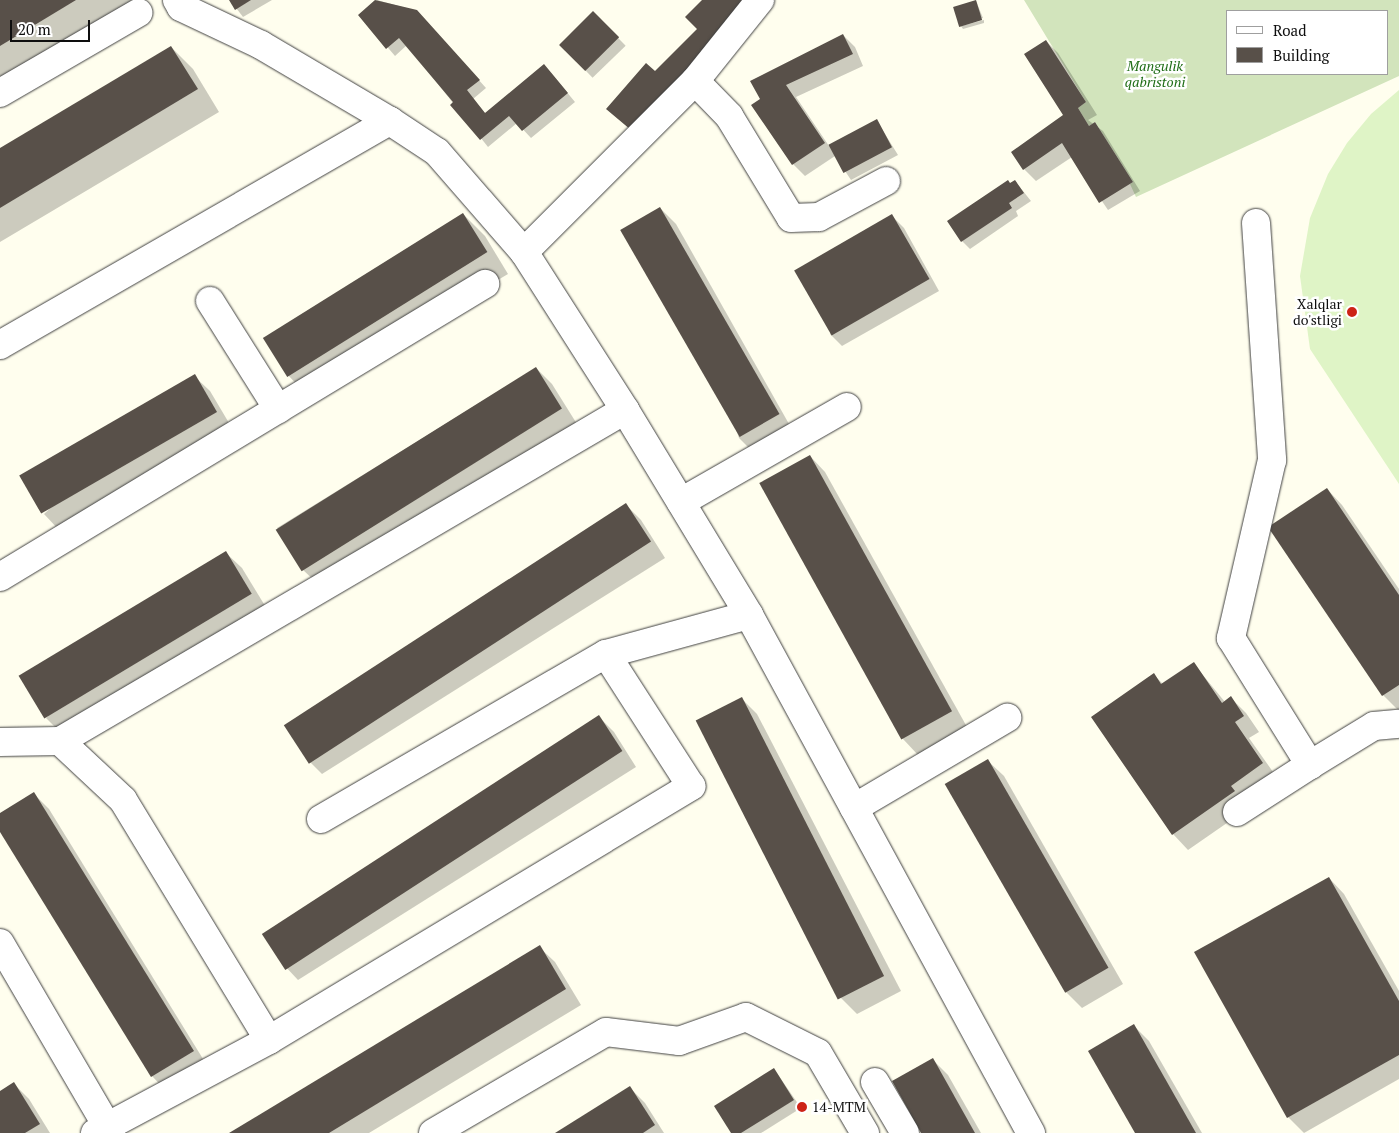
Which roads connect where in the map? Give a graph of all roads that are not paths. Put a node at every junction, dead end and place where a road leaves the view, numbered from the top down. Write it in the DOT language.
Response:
graph roads {
  1 [pos="178,0"];
  2 [pos="760,0"];
  3 [pos="138,13"];
  4 [pos="695,81"];
  5 [pos="0,94"];
  6 [pos="390,121"];
  7 [pos="886,181"];
  8 [pos="1256,223"];
  9 [pos="524,252"];
  10 [pos="485,284"];
  11 [pos="210,301"];
  12 [pos="0,346"];
  13 [pos="847,407"];
  14 [pos="278,409"];
  15 [pos="625,410"];
  16 [pos="680,502"];
  17 [pos="0,577"];
  18 [pos="749,615"];
  19 [pos="606,654"];
  20 [pos="1007,718"];
  21 [pos="1399,724"];
  22 [pos="60,741"];
  23 [pos="0,742"];
  24 [pos="1310,765"];
  25 [pos="854,808"];
  26 [pos="1237,812"];
  27 [pos="322,819"];
  28 [pos="1,948"];
  29 [pos="269,1040"];
  30 [pos="875,1082"];
  31 [pos="104,1131"];
  32 [pos="432,1133"];
  33 [pos="865,1133"];
  34 [pos="905,1133"];
  35 [pos="1031,1133"];
  1 -- 6 [label="street"];
  2 -- 4 [label="street"];
  3 -- 5 [label="street"];
  4 -- 7 [label="street"];
  4 -- 9 [label="street"];
  6 -- 9 [label="street"];
  6 -- 12 [label="street"];
  8 -- 24 [label="street"];
  9 -- 15 [label="street"];
  10 -- 14 [label="street"];
  11 -- 14 [label="street"];
  13 -- 16 [label="street"];
  14 -- 17 [label="street"];
  15 -- 16 [label="street"];
  15 -- 22 [label="street"];
  16 -- 18 [label="street"];
  18 -- 19 [label="street"];
  18 -- 25 [label="street"];
  19 -- 27 [label="street"];
  19 -- 29 [label="street"];
  20 -- 25 [label="street"];
  21 -- 24 [label="street"];
  22 -- 23 [label="street"];
  22 -- 29 [label="street"];
  24 -- 26 [label="street"];
  25 -- 35 [label="street"];
  28 -- 31 [label="street"];
  29 -- 31 [label="street"];
  30 -- 34 [label="street"];
  32 -- 33 [label="street"];
}
